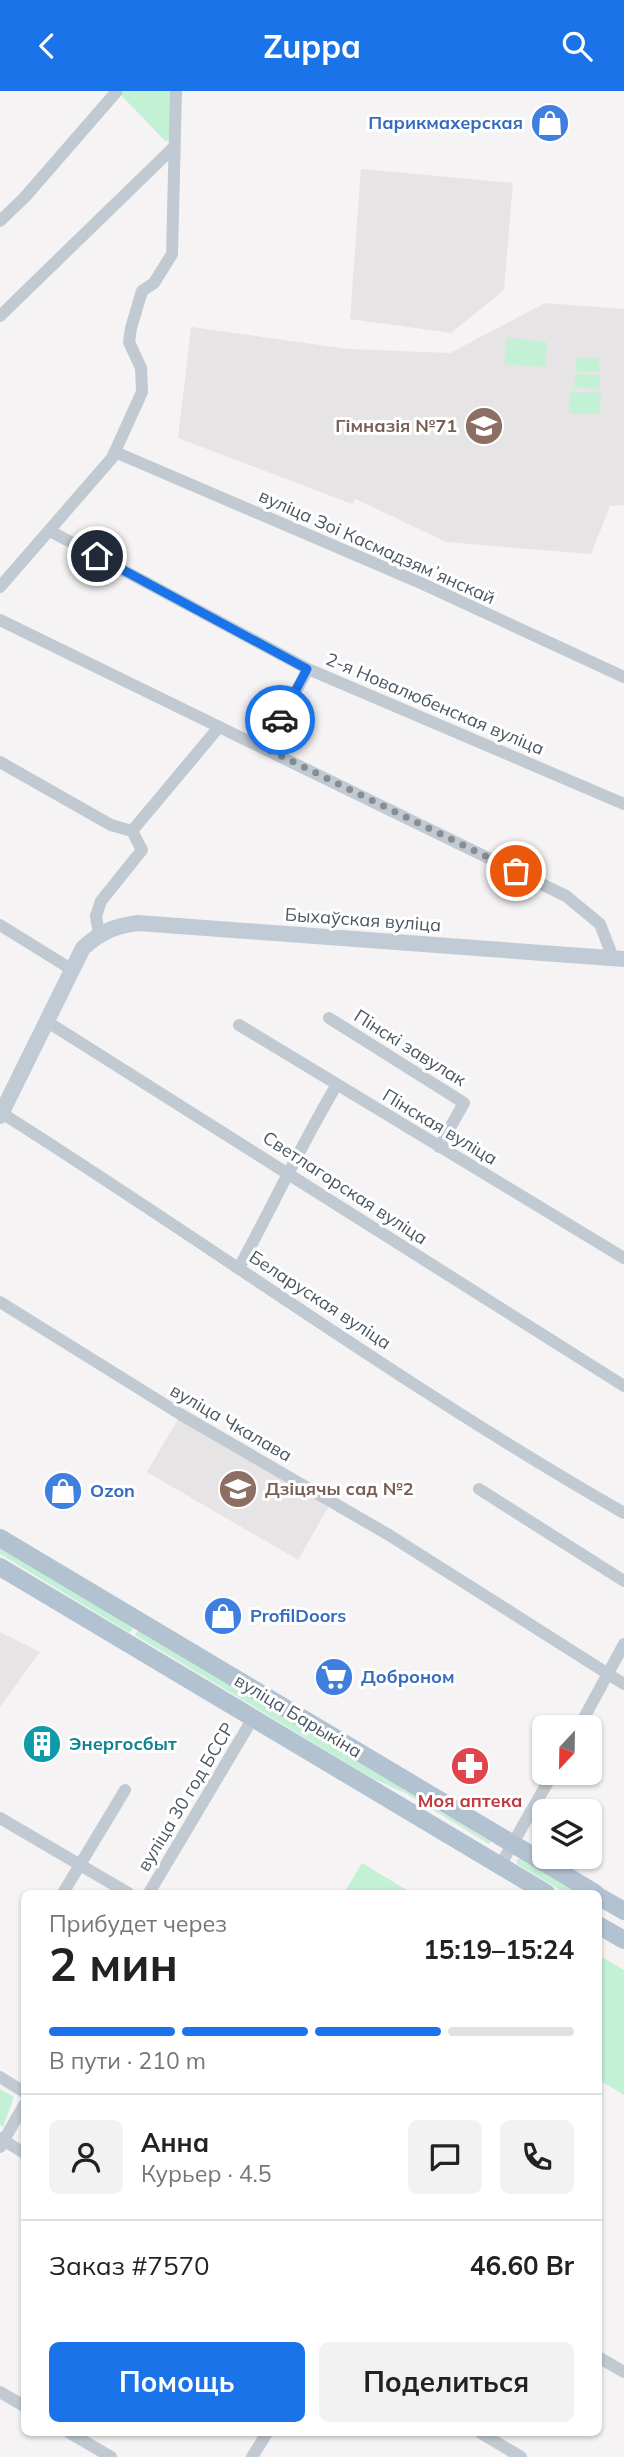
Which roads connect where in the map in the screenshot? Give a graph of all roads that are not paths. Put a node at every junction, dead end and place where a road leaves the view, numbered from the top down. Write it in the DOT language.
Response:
graph roads {
  1 [pos="117,91"];
  2 [pos="176,91"];
  3 [pos="174,147"];
  4 [pos="0,221"];
  5 [pos="0,316"];
  6 [pos="115,452"];
  7 [pos="50,531"];
  8 [pos="0,587"];
  9 [pos="0,619"];
  10 [pos="307,669"];
  11 [pos="624,677"];
  12 [pos="219,727"];
  13 [pos="265,748"];
  14 [pos="0,762"];
  15 [pos="624,804"];
  16 [pos="132,831"];
  17 [pos="0,925"];
  18 [pos="100,933"];
  19 [pos="618,958"];
  20 [pos="71,969"];
  21 [pos="329,1017"];
  22 [pos="46,1021"];
  23 [pos="239,1025"];
  24 [pos="336,1086"];
  25 [pos="1,1114"];
  26 [pos="439,1147"];
  27 [pos="290,1175"];
  28 [pos="624,1258"];
  29 [pos="239,1268"];
  30 [pos="0,1302"];
  31 [pos="624,1386"];
  32 [pos="479,1489"];
  33 [pos="624,1513"];
  34 [pos="0,1538"];
  35 [pos="0,1567"];
  36 [pos="624,1581"];
  37 [pos="624,1644"];
  38 [pos="607,1673"];
  39 [pos="624,1683"];
  40 [pos="585,1715"];
  41 [pos="253,1718"];
  42 [pos="546,1785"];
  43 [pos="125,1790"];
  44 [pos="0,1818"];
  45 [pos="512,1844"];
  46 [pos="80,1866"];
  47 [pos="500,1866"];
  48 [pos="65,1890"];
  49 [pos="123,1890"];
  50 [pos="151,1890"];
  51 [pos="541,1890"];
  52 [pos="589,1890"];
  53 [pos="602,1898"];
  54 [pos="624,1911"];
  55 [pos="602,1927"];
  56 [pos="624,1940"];
  57 [pos="0,2077"];
  58 [pos="21,2090"];
  59 [pos="21,2110"];
  60 [pos="1,2142"];
  61 [pos="21,2152"];
  62 [pos="602,2359"];
  63 [pos="624,2371"];
  64 [pos="0,2392"];
  65 [pos="21,2404"];
  66 [pos="74,2436"];
  67 [pos="265,2436"];
  68 [pos="486,2436"];
  69 [pos="111,2457"];
  70 [pos="252,2457"];
  71 [pos="521,2457"];
  1 -- 4 [label="street"];
  2 -- 3 [label="street"];
  3 -- 5 [label="street"];
  3 -- 6 [label="street"];
  6 -- 7 [label="street"];
  6 -- 11 [label="street, вуліца Зоі Касмадзямʼянскай"];
  7 -- 8 [label="street"];
  7 -- 10 [label="street, 2-я Новалюбенская вуліца"];
  9 -- 12 [label="street"];
  10 -- 13 [label="street"];
  10 -- 15 [label="street, 2-я Новалюбенская вуліца"];
  12 -- 13 [label="street"];
  12 -- 16 [label="street"];
  13 -- 19 [label="street"];
  14 -- 16 [label="street"];
  16 -- 18 [label="street"];
  17 -- 20 [label="street"];
  18 -- 19 [label="main road, Быхаўская вуліца"];
  18 -- 20 [label="main road"];
  20 -- 22 [label="main road"];
  21 -- 26 [label="street, Пінскі завулак"];
  22 -- 25 [label="main road"];
  22 -- 27 [label="street, Светлагорская вуліца"];
  23 -- 24 [label="street, Пінская вуліца"];
  24 -- 26 [label="street, Пінская вуліца"];
  24 -- 27 [label="street"];
  25 -- 29 [label="street, Беларуская вуліца"];
  26 -- 28 [label="street, Пінская вуліца"];
  27 -- 29 [label="street"];
  27 -- 31 [label="street, Светлагорская вуліца"];
  29 -- 33 [label="street, Беларуская вуліца"];
  30 -- 38 [label="street, вуліца Чкалава"];
  32 -- 36 [label="street"];
  34 -- 45 [label="main road, вуліца Барыкіна"];
  35 -- 41 [label="main road, вуліца Барыкіна"];
  37 -- 38 [label="street"];
  38 -- 39 [label="street, вуліца Чкалава"];
  38 -- 40 [label="street"];
  41 -- 47 [label="main road, вуліца Барыкіна"];
  41 -- 50 [label="street, вуліца 30 год БССР"];
  42 -- 45 [label="street"];
  43 -- 46 [label="street"];
  44 -- 46 [label="street"];
  45 -- 47 [label="street"];
  45 -- 52 [label="main road, вуліца Барыкіна"];
  46 -- 48 [label="street"];
  46 -- 49 [label="street"];
  47 -- 51 [label="main road, вуліца Барыкіна"];
  53 -- 54 [label="main road, вуліца Барыкіна"];
  55 -- 56 [label="main road"];
  57 -- 58 [label="street"];
  59 -- 60 [label="street"];
  60 -- 61 [label="street"];
  62 -- 63 [label="street"];
  64 -- 65 [label="street"];
  66 -- 69 [label="street"];
  67 -- 70 [label="street"];
  68 -- 71 [label="street"];
}
